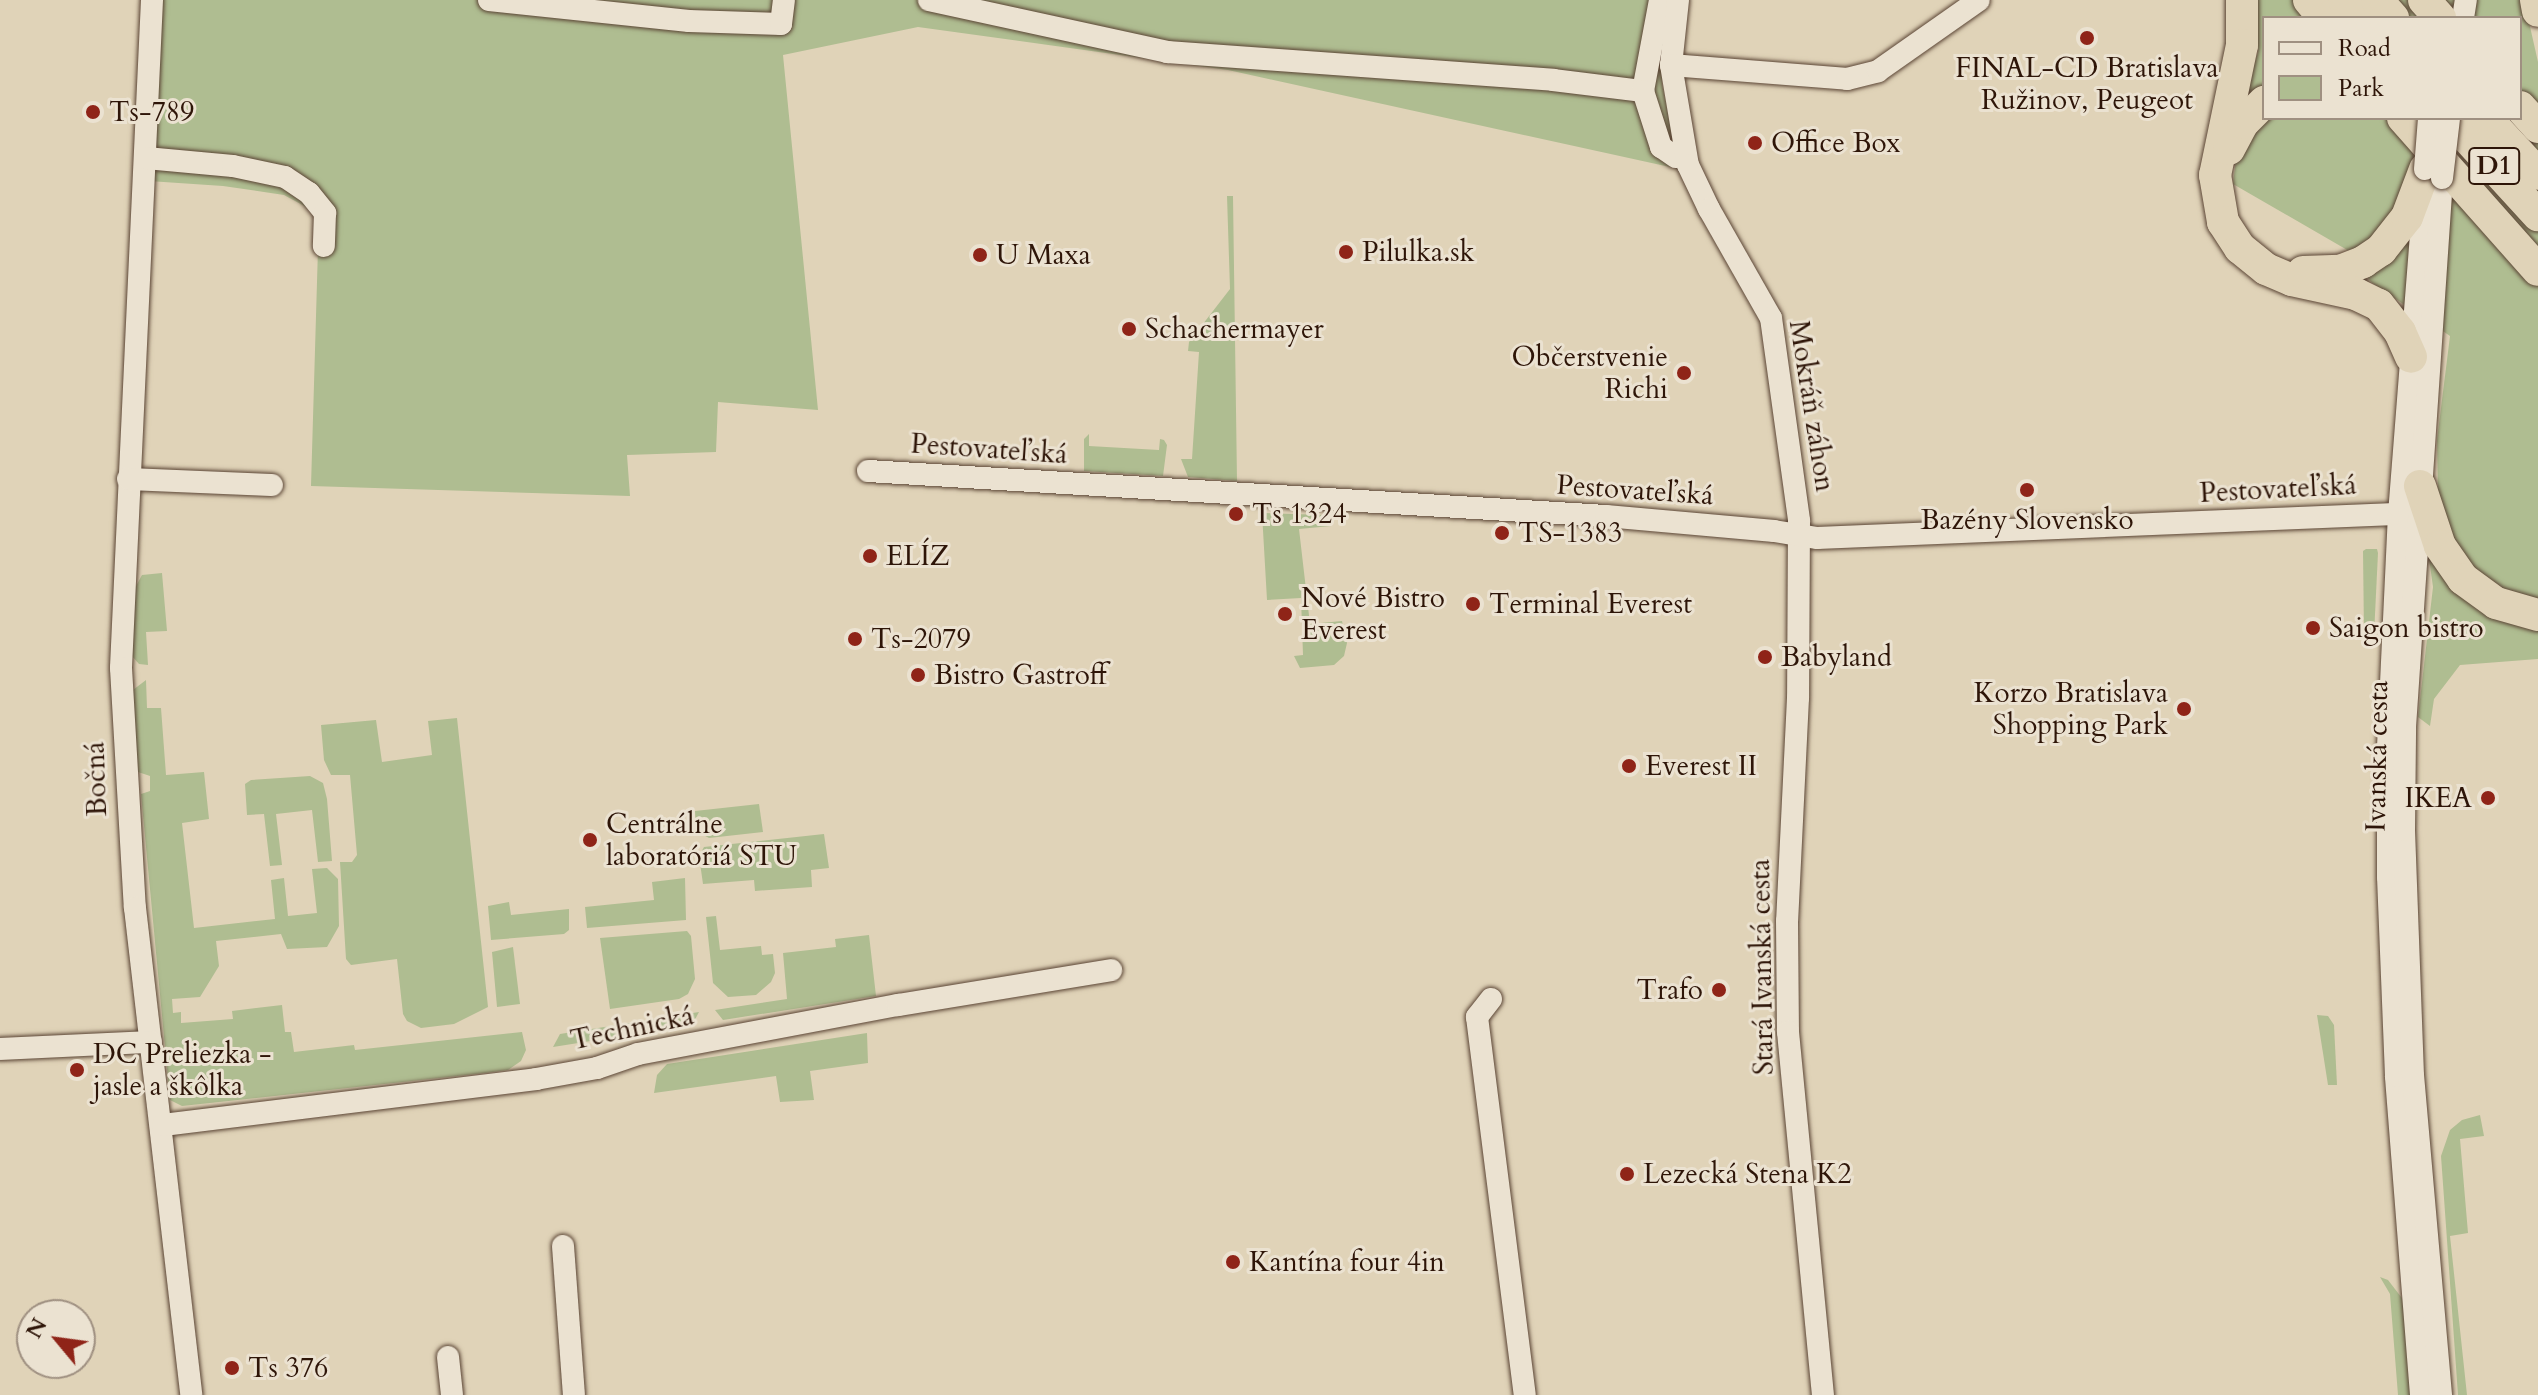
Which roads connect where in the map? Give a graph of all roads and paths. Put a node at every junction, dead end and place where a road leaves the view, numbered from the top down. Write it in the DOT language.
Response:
graph roads {
  1 [pos="152,0"];
  2 [pos="489,0"];
  3 [pos="784,0"];
  4 [pos="929,0"];
  5 [pos="1660,0"];
  6 [pos="1678,0"];
  7 [pos="1979,0"];
  8 [pos="2242,0"];
  9 [pos="2309,0"];
  10 [pos="2344,0"];
  11 [pos="2377,0"];
  12 [pos="2424,0"];
  13 [pos="2536,0"];
  14 [pos="2538,11"];
  15 [pos="2322,16"];
  16 [pos="2358,16"];
  17 [pos="2391,16"];
  18 [pos="2439,16"];
  19 [pos="1671,65"];
  20 [pos="1643,91"];
  21 [pos="2262,104"];
  22 [pos="2522,109"];
  23 [pos="2397,120"];
  24 [pos="2449,120"];
  25 [pos="2451,120"];
  26 [pos="2488,120"];
  27 [pos="2538,127"];
  28 [pos="2420,136"];
  29 [pos="1676,157"];
  30 [pos="146,158"];
  31 [pos="2538,174"];
  32 [pos="2220,175"];
  33 [pos="2538,215"];
  34 [pos="324,246"];
  35 [pos="2538,270"];
  36 [pos="2425,295"];
  37 [pos="2411,357"];
  38 [pos="868,471"];
  39 [pos="128,479"];
  40 [pos="272,485"];
  41 [pos="2412,504"];
  42 [pos="1801,537"];
  43 [pos="2538,615"];
  44 [pos="1111,970"];
  45 [pos="1491,999"];
  46 [pos="151,1042"];
  47 [pos="0,1049"];
  48 [pos="163,1125"];
  49 [pos="563,1246"];
  50 [pos="448,1357"];
  51 [pos="191,1395"];
  52 [pos="452,1395"];
  53 [pos="574,1395"];
  54 [pos="1525,1395"];
  55 [pos="1823,1395"];
  56 [pos="2421,1395"];
  57 [pos="2441,1395"];
  1 -- 30 [label="street, Bočná"];
  2 -- 3 [label="street"];
  4 -- 20 [label="street"];
  5 -- 20 [label="street"];
  6 -- 19 [label="street, Mokráň záhon"];
  7 -- 19 [label="street"];
  8 -- 32 [label="highway"];
  9 -- 15 [label="highway"];
  10 -- 16 [label="highway"];
  11 -- 17 [label="highway"];
  12 -- 18 [label="highway"];
  13 -- 14 [label="highway"];
  19 -- 42 [label="street, Mokráň záhon"];
  20 -- 29 [label="street"];
  21 -- 32 [label="highway"];
  22 -- 27 [label="highway"];
  23 -- 28 [label="highway"];
  24 -- 36 [label="street, Ivanská cesta, bridge"];
  25 -- 33 [label="highway, D1"];
  26 -- 31 [label="highway, D1"];
  28 -- 32 [label="highway"];
  28 -- 35 [label="highway"];
  28 -- 36 [label="street, Ivanská cesta"];
  30 -- 34 [label="street"];
  30 -- 39 [label="street, Bočná"];
  32 -- 37 [label="highway"];
  36 -- 37 [label="street, Ivanská cesta"];
  36 -- 41 [label="street, Ivanská cesta"];
  37 -- 41 [label="street, Ivanská cesta"];
  38 -- 42 [label="street, Pestovateľská"];
  39 -- 40 [label="street"];
  39 -- 46 [label="street, Bočná"];
  41 -- 42 [label="street, Pestovateľská"];
  41 -- 43 [label="highway"];
  41 -- 56 [label="street, Ivanská cesta"];
  41 -- 57 [label="street, Ivanská cesta"];
  42 -- 55 [label="street, Stará Ivanská cesta"];
  44 -- 48 [label="street, Technická"];
  45 -- 54 [label="street"];
  46 -- 47 [label="street"];
  46 -- 48 [label="street, Bočná"];
  48 -- 51 [label="street, Bočná"];
  49 -- 53 [label="street"];
  50 -- 52 [label="street"];
}
